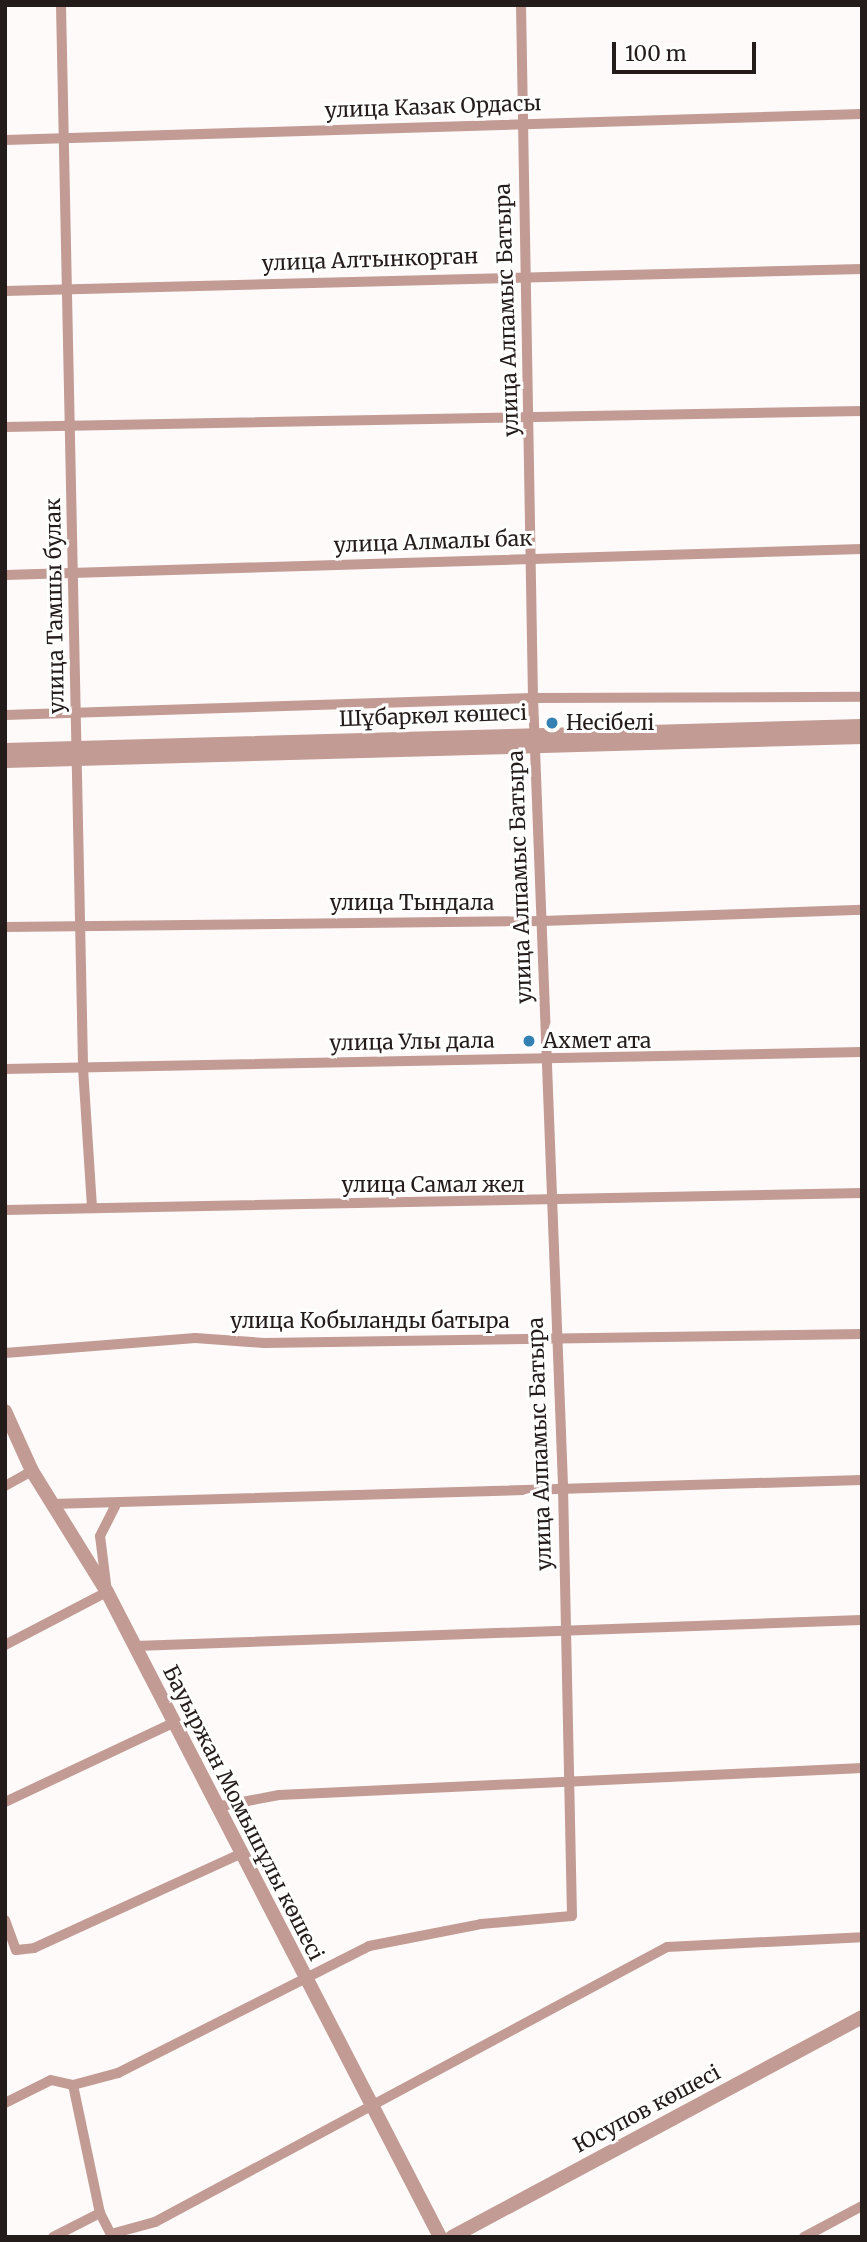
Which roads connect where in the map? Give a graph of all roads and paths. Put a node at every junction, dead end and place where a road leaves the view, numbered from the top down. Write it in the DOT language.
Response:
graph roads {
  1 [pos="61,5"];
  2 [pos="522,5"];
  3 [pos="862,114"];
  4 [pos="519,123"];
  5 [pos="64,139"];
  6 [pos="5,140"];
  7 [pos="862,269"];
  8 [pos="526,274"];
  9 [pos="5,291"];
  10 [pos="71,291"];
  11 [pos="862,411"];
  12 [pos="529,419"];
  13 [pos="73,425"];
  14 [pos="5,426"];
  15 [pos="862,549"];
  16 [pos="532,558"];
  17 [pos="72,572"];
  18 [pos="5,575"];
  19 [pos="862,696"];
  20 [pos="533,698"];
  21 [pos="76,714"];
  22 [pos="5,715"];
  23 [pos="862,726"];
  24 [pos="862,737"];
  25 [pos="534,741"];
  26 [pos="5,750"];
  27 [pos="75,754"];
  28 [pos="5,761"];
  29 [pos="862,910"];
  30 [pos="542,921"];
  31 [pos="83,925"];
  32 [pos="5,927"];
  33 [pos="862,1052"];
  34 [pos="546,1059"];
  35 [pos="83,1068"];
  36 [pos="5,1069"];
  37 [pos="862,1193"];
  38 [pos="549,1204"];
  39 [pos="92,1206"];
  40 [pos="5,1210"];
  41 [pos="862,1334"];
  42 [pos="555,1340"];
  43 [pos="5,1353"];
  44 [pos="5,1411"];
  45 [pos="32,1471"];
  46 [pos="862,1480"];
  47 [pos="563,1485"];
  48 [pos="5,1486"];
  49 [pos="52,1504"];
  50 [pos="115,1507"];
  51 [pos="107,1592"];
  52 [pos="862,1620"];
  53 [pos="567,1632"];
  54 [pos="5,1645"];
  55 [pos="135,1646"];
  56 [pos="175,1722"];
  57 [pos="862,1768"];
  58 [pos="568,1780"];
  59 [pos="5,1802"];
  60 [pos="216,1807"];
  61 [pos="242,1853"];
  62 [pos="5,1920"];
  63 [pos="862,1937"];
  64 [pos="11,1951"];
  65 [pos="302,1975"];
  66 [pos="862,2017"];
  67 [pos="73,2085"];
  68 [pos="5,2103"];
  69 [pos="373,2106"];
  70 [pos="862,2206"];
  71 [pos="100,2213"];
  72 [pos="111,2236"];
  73 [pos="53,2237"];
  74 [pos="440,2237"];
  75 [pos="452,2237"];
  76 [pos="804,2237"];
  1 -- 5 [label="street, улица Тамшы булак"];
  2 -- 4 [label="street, улица Алпамыс Батыра"];
  3 -- 4 [label="street, улица Казак Ордасы"];
  4 -- 5 [label="street, улица Казак Ордасы"];
  4 -- 8 [label="street, улица Алпамыс Батыра"];
  5 -- 6 [label="street, улица Казак Ордасы"];
  5 -- 10 [label="street, улица Тамшы булак"];
  7 -- 8 [label="street, улица Алтынкорган"];
  8 -- 10 [label="street, улица Алтынкорган"];
  8 -- 12 [label="street, улица Алпамыс Батыра"];
  9 -- 10 [label="street, улица Алтынкорган"];
  10 -- 13 [label="street, улица Тамшы булак"];
  11 -- 12 [label="street"];
  12 -- 13 [label="street"];
  12 -- 16 [label="street, улица Алпамыс Батыра"];
  13 -- 14 [label="street"];
  13 -- 17 [label="street, улица Тамшы булак"];
  15 -- 16 [label="street, улица Алмалы бак"];
  16 -- 17 [label="street, улица Алмалы бак"];
  16 -- 20 [label="street, улица Алпамыс Батыра"];
  17 -- 18 [label="street, улица Алмалы бак"];
  17 -- 21 [label="street, улица Тамшы булак"];
  19 -- 20 [label="street, Шұбаркөл көшесі"];
  20 -- 21 [label="street, Шұбаркөл көшесі"];
  20 -- 25 [label="street, улица Алпамыс Батыра"];
  21 -- 22 [label="street, Шұбаркөл көшесі"];
  21 -- 27 [label="street, улица Тамшы булак"];
  23 -- 25 [label="street, Шұбаркөл көшесі"];
  24 -- 25 [label="street, Шұбаркөл көшесі"];
  25 -- 27 [label="street, Шұбаркөл көшесі"];
  25 -- 30 [label="street, улица Алпамыс Батыра"];
  26 -- 27 [label="street, Шұбаркөл көшесі"];
  27 -- 28 [label="street, Шұбаркөл көшесі"];
  27 -- 31 [label="street, улица Тамшы булак"];
  29 -- 30 [label="street, улица Тындала"];
  30 -- 31 [label="street, улица Тындала"];
  30 -- 34 [label="street, улица Алпамыс Батыра"];
  31 -- 32 [label="street, улица Тындала"];
  31 -- 35 [label="street, улица Тамшы булак"];
  33 -- 34 [label="street, улица Улы дала"];
  34 -- 35 [label="street, улица Улы дала"];
  34 -- 38 [label="street, улица Алпамыс Батыра"];
  35 -- 36 [label="street, улица Улы дала"];
  35 -- 39 [label="street, улица Тамшы булак"];
  37 -- 38 [label="street, улица Самал жел"];
  38 -- 39 [label="street, улица Самал жел"];
  38 -- 42 [label="street, улица Алпамыс Батыра"];
  39 -- 40 [label="street, улица Самал жел"];
  41 -- 42 [label="street, улица Кобыланды батыра"];
  42 -- 43 [label="street, улица Кобыланды батыра"];
  42 -- 47 [label="street, улица Алпамыс Батыра"];
  44 -- 45 [label="street, Бауыржан Момышұлы көшесі"];
  45 -- 48 [label="street"];
  45 -- 49 [label="street, Бауыржан Момышұлы көшесі"];
  46 -- 47 [label="street"];
  47 -- 50 [label="street"];
  47 -- 53 [label="street, улица Алпамыс Батыра"];
  49 -- 50 [label="street"];
  49 -- 51 [label="street, Бауыржан Момышұлы көшесі"];
  50 -- 51 [label="street"];
  51 -- 54 [label="street"];
  51 -- 55 [label="street, Бауыржан Момышұлы көшесі"];
  52 -- 53 [label="street"];
  53 -- 55 [label="street"];
  53 -- 58 [label="street, улица Алпамыс Батыра"];
  55 -- 56 [label="street, Бауыржан Момышұлы көшесі"];
  56 -- 59 [label="street"];
  56 -- 60 [label="street, Бауыржан Момышұлы көшесі"];
  57 -- 58 [label="street"];
  58 -- 60 [label="street"];
  58 -- 65 [label="street, улица Алпамыс Батыра"];
  60 -- 61 [label="street, Бауыржан Момышұлы көшесі"];
  61 -- 64 [label="street"];
  61 -- 65 [label="street, Бауыржан Момышұлы көшесі"];
  62 -- 64 [label="street"];
  63 -- 69 [label="street"];
  65 -- 67 [label="street"];
  65 -- 69 [label="street, Бауыржан Момышұлы көшесі"];
  66 -- 75 [label="street, Юсупов көшесі"];
  67 -- 68 [label="street"];
  67 -- 71 [label="street"];
  69 -- 72 [label="street"];
  69 -- 74 [label="street, Бауыржан Момышұлы көшесі"];
  70 -- 76 [label="street"];
  71 -- 72 [label="street"];
  71 -- 73 [label="street"];
}
